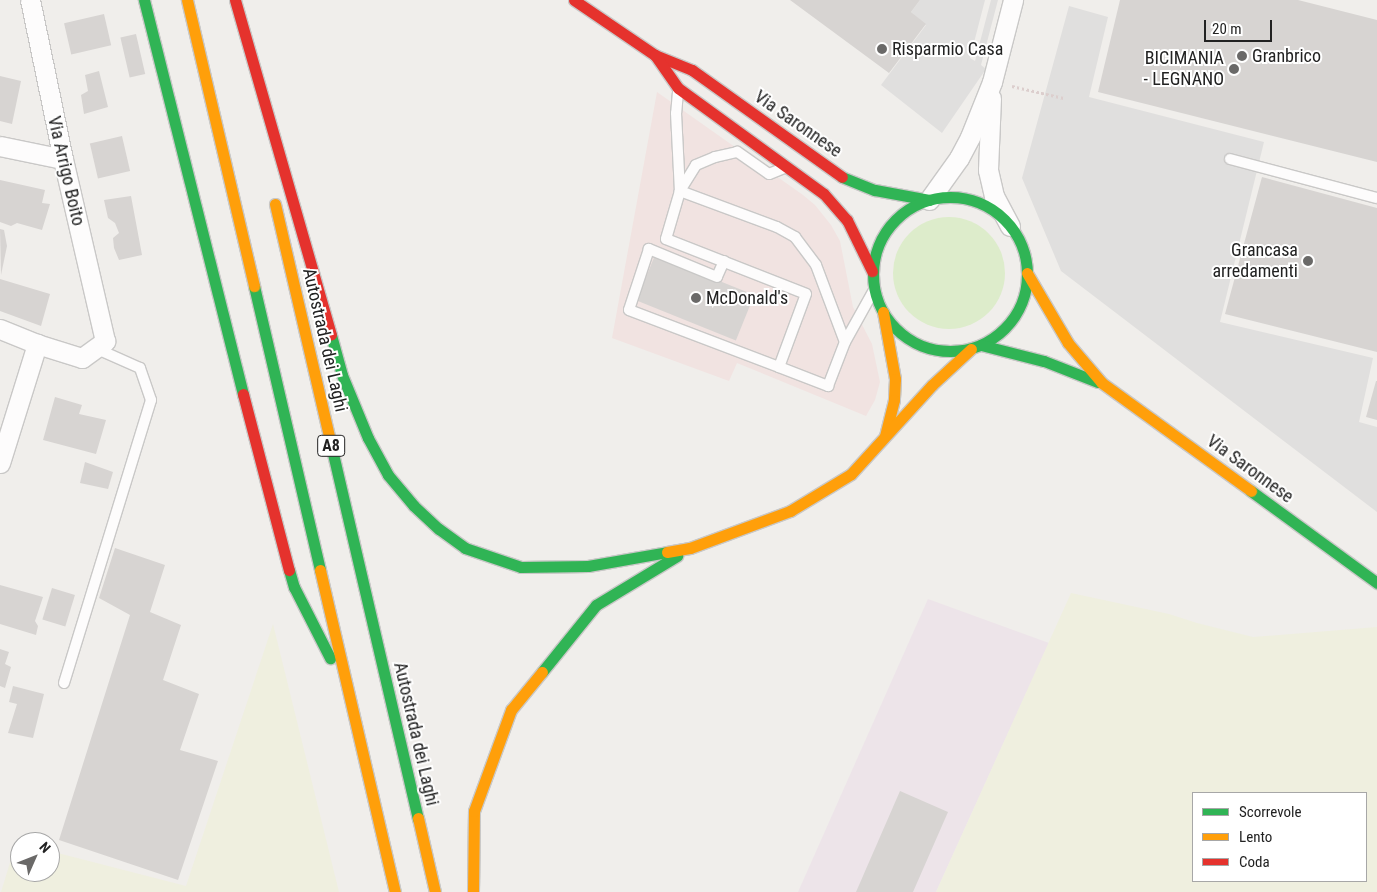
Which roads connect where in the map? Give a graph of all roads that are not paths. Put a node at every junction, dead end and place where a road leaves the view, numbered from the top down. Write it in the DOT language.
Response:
graph roads {
  1 [pos="30,0"];
  2 [pos="144,0"];
  3 [pos="188,0"];
  4 [pos="228,0"];
  5 [pos="235,0"];
  6 [pos="574,0"];
  7 [pos="1013,0"];
  8 [pos="655,55"];
  9 [pos="992,82"];
  10 [pos="248,87"];
  11 [pos="678,88"];
  12 [pos="0,146"];
  13 [pos="63,159"];
  14 [pos="1230,159"];
  15 [pos="786,168"];
  16 [pos="680,191"];
  17 [pos="273,194"];
  18 [pos="1377,198"];
  19 [pos="929,200"];
  20 [pos="1010,226"];
  21 [pos="724,261"];
  22 [pos="872,271"];
  23 [pos="1027,273"];
  24 [pos="875,288"];
  25 [pos="883,312"];
  26 [pos="0,329"];
  27 [pos="845,342"];
  28 [pos="37,344"];
  29 [pos="100,344"];
  30 [pos="976,347"];
  31 [pos="779,367"];
  32 [pos="1102,383"];
  33 [pos="885,435"];
  34 [pos="0,463"];
  35 [pos="690,548"];
  36 [pos="1377,582"];
  37 [pos="64,683"];
  38 [pos="350,698"];
  39 [pos="395,892"];
  40 [pos="435,892"];
  41 [pos="472,892"];
  1 -- 13 [label="street, Via Arrigo Boito"];
  2 -- 38 [label="main road"];
  3 -- 38 [label="main road, A8"];
  4 -- 10 [label="main road"];
  5 -- 35 [label="main road"];
  6 -- 8 [label="main road, Via Saronnese"];
  7 -- 9 [label="street"];
  8 -- 11 [label="main road, Via Saronnese"];
  8 -- 19 [label="main road, Via Saronnese"];
  9 -- 19 [label="street"];
  9 -- 20 [label="street"];
  11 -- 15 [label="main road, Via Saronnese"];
  11 -- 16 [label="lane"];
  12 -- 13 [label="street"];
  13 -- 29 [label="street, Via Arrigo Boito"];
  14 -- 18 [label="lane"];
  15 -- 16 [label="lane"];
  15 -- 22 [label="main road, Via Saronnese"];
  16 -- 21 [label="lane"];
  16 -- 27 [label="lane"];
  17 -- 40 [label="main road, Autostrada dei Laghi / A8"];
  19 -- 20 [label="main road"];
  19 -- 22 [label="main road"];
  20 -- 23 [label="main road"];
  21 -- 31 [label="lane"];
  21 -- 31 [label="lane"];
  22 -- 24 [label="main road"];
  23 -- 30 [label="main road"];
  23 -- 32 [label="main road, Via Saronnese"];
  24 -- 25 [label="main road"];
  24 -- 27 [label="lane"];
  25 -- 30 [label="main road"];
  25 -- 33 [label="main road"];
  26 -- 28 [label="street"];
  27 -- 31 [label="lane"];
  28 -- 29 [label="street"];
  28 -- 34 [label="street"];
  29 -- 37 [label="lane"];
  30 -- 32 [label="main road, Via Saronnese"];
  30 -- 33 [label="main road"];
  32 -- 36 [label="main road, Via Saronnese"];
  33 -- 35 [label="main road"];
  35 -- 41 [label="main road"];
  38 -- 39 [label="main road, A8"];
}
